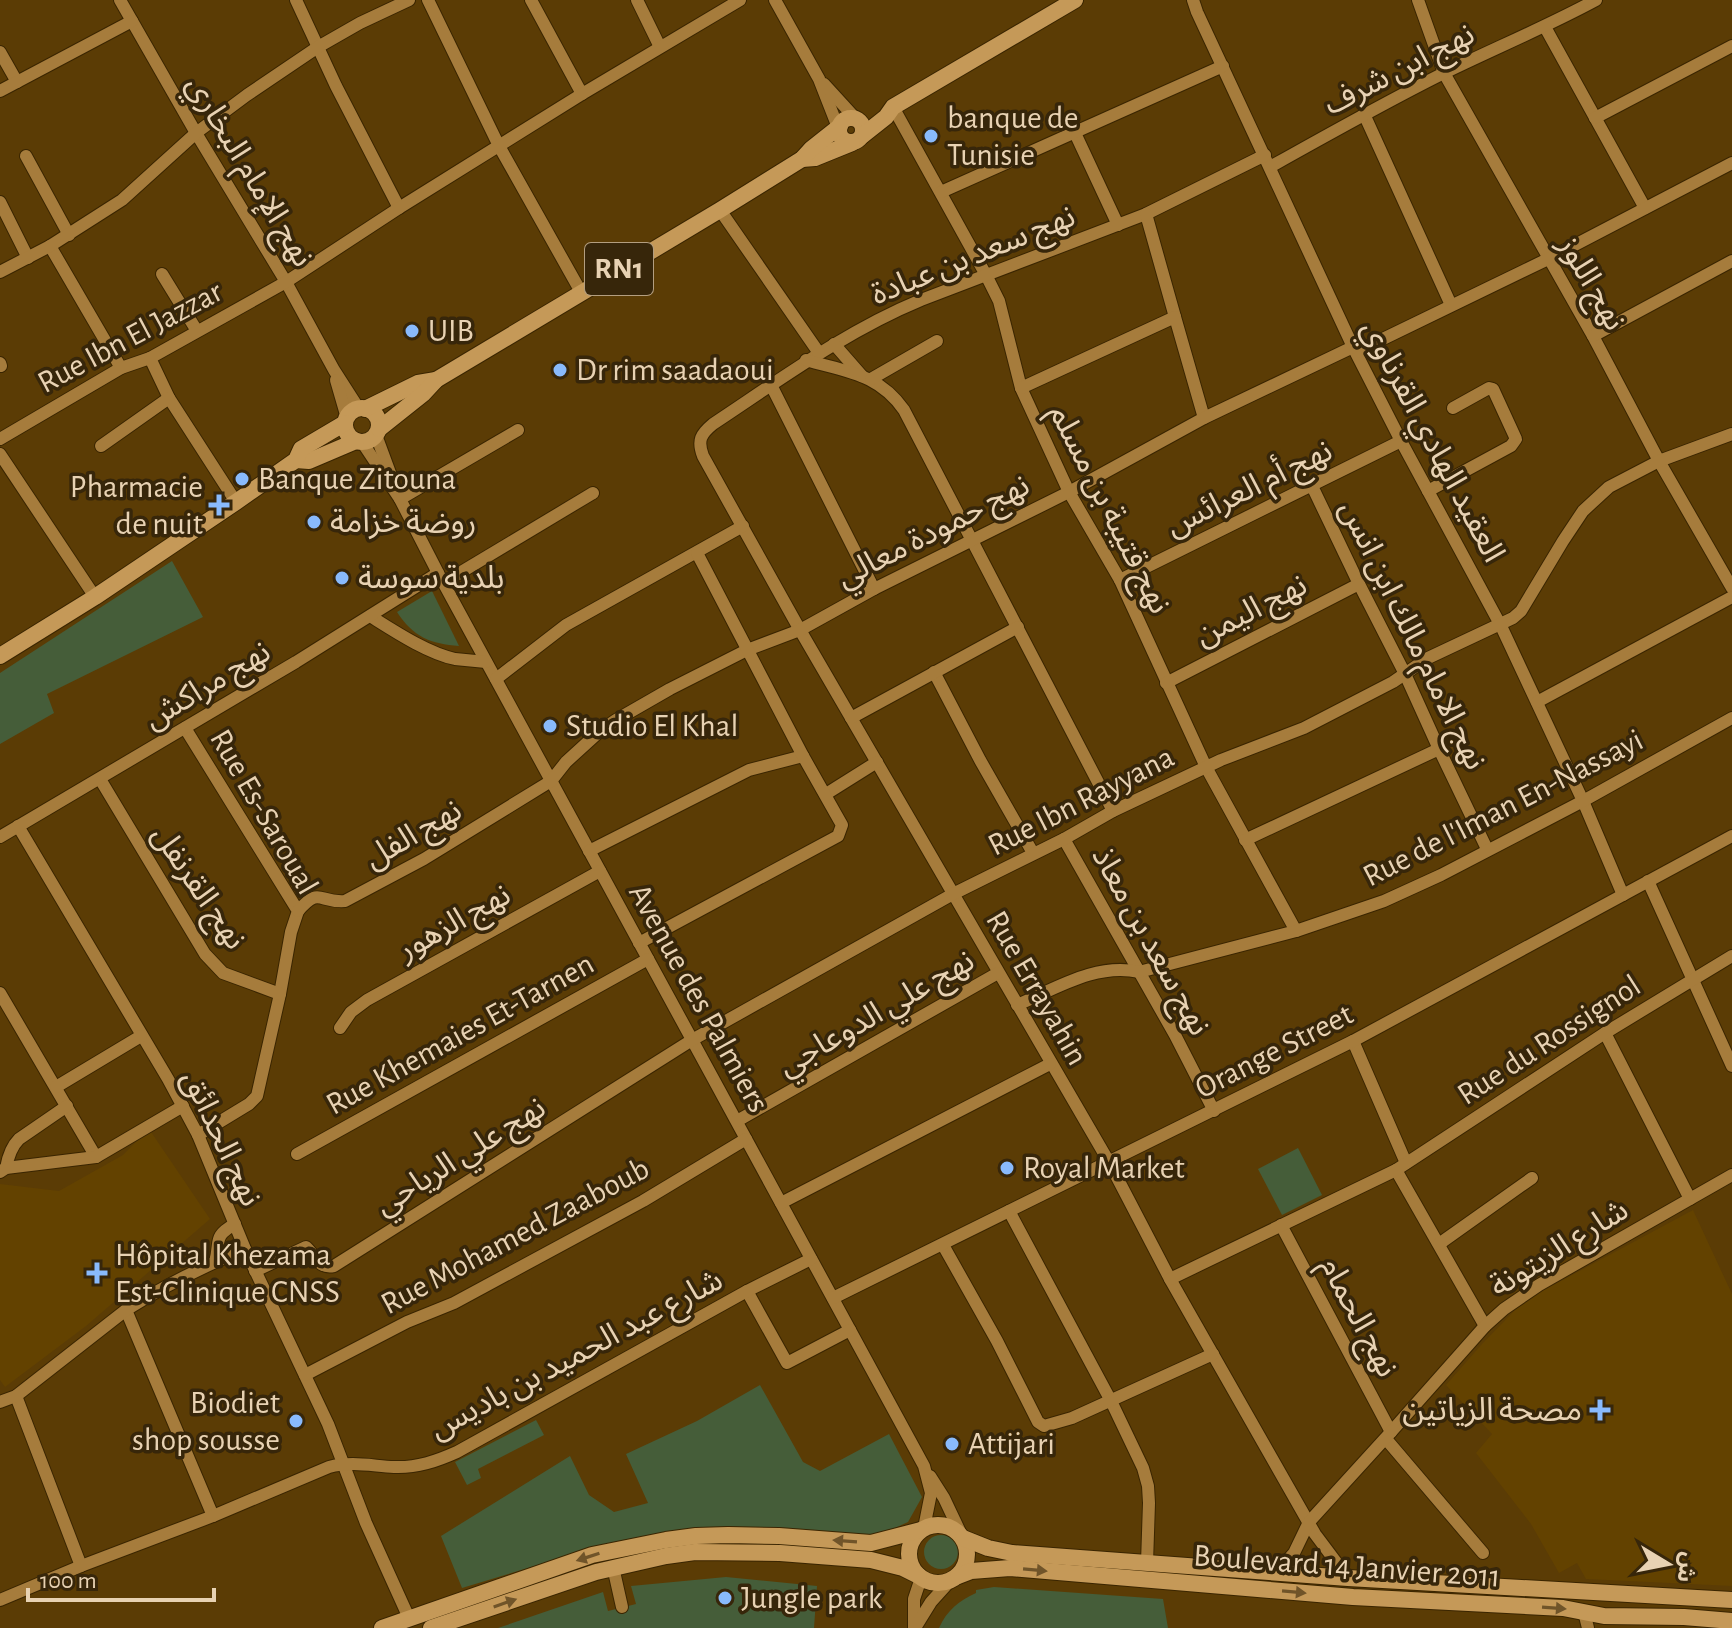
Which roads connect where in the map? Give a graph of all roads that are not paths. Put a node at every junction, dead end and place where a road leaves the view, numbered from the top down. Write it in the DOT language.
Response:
graph roads {
  1 [pos="120,0"];
  2 [pos="296,0"];
  3 [pos="409,0"];
  4 [pos="428,0"];
  5 [pos="531,0"];
  6 [pos="637,0"];
  7 [pos="740,0"];
  8 [pos="775,0"];
  9 [pos="1075,0"];
  10 [pos="1418,0"];
  11 [pos="1596,0"];
  12 [pos="1193,4"];
  13 [pos="132,21"];
  14 [pos="1545,27"];
  15 [pos="1732,46"];
  16 [pos="318,47"];
  17 [pos="660,47"];
  18 [pos="0,52"];
  19 [pos="1223,66"];
  20 [pos="1444,73"];
  21 [pos="819,79"];
  22 [pos="17,82"];
  23 [pos="0,91"];
  24 [pos="582,94"];
  25 [pos="893,107"];
  26 [pos="1364,114"];
  27 [pos="1595,118"];
  28 [pos="856,119"];
  29 [pos="839,128"];
  30 [pos="196,133"];
  31 [pos="1075,133"];
  32 [pos="857,140"];
  33 [pos="499,146"];
  34 [pos="26,156"];
  35 [pos="802,159"];
  36 [pos="1267,161"];
  37 [pos="1732,163"];
  38 [pos="941,192"];
  39 [pos="0,202"];
  40 [pos="399,208"];
  41 [pos="1645,208"];
  42 [pos="720,210"];
  43 [pos="1146,214"];
  44 [pos="1118,225"];
  45 [pos="69,235"];
  46 [pos="50,246"];
  47 [pos="28,258"];
  48 [pos="1548,259"];
  49 [pos="1732,261"];
  50 [pos="0,272"];
  51 [pos="162,274"];
  52 [pos="986,275"];
  53 [pos="286,282"];
  54 [pos="581,292"];
  55 [pos="1451,305"];
  56 [pos="1175,317"];
  57 [pos="197,331"];
  58 [pos="1593,336"];
  59 [pos="937,341"];
  60 [pos="834,344"];
  61 [pos="1355,350"];
  62 [pos="819,353"];
  63 [pos="150,358"];
  64 [pos="806,360"];
  65 [pos="121,368"];
  66 [pos="866,377"];
  67 [pos="436,380"];
  68 [pos="771,385"];
  69 [pos="1021,388"];
  70 [pos="169,398"];
  71 [pos="1453,408"];
  72 [pos="354,415"];
  73 [pos="1204,418"];
  74 [pos="713,424"];
  75 [pos="518,430"];
  76 [pos="1732,434"];
  77 [pos="368,437"];
  78 [pos="0,439"];
  79 [pos="1401,441"];
  80 [pos="101,446"];
  81 [pos="0,454"];
  82 [pos="296,460"];
  83 [pos="1659,461"];
  84 [pos="1312,486"];
  85 [pos="1428,491"];
  86 [pos="1069,492"];
  87 [pos="593,493"];
  88 [pos="400,499"];
  89 [pos="236,502"];
  90 [pos="743,526"];
  91 [pos="972,539"];
  92 [pos="697,553"];
  93 [pos="440,578"];
  94 [pos="1120,580"];
  95 [pos="1359,584"];
  96 [pos="1732,588"];
  97 [pos="874,589"];
  98 [pos="95,597"];
  99 [pos="1732,597"];
  100 [pos="370,616"];
  101 [pos="1501,626"];
  102 [pos="1018,627"];
  103 [pos="800,630"];
  104 [pos="747,650"];
  105 [pos="0,656"];
  106 [pos="486,662"];
  107 [pos="934,672"];
  108 [pos="1405,674"];
  109 [pos="496,679"];
  110 [pos="1166,683"];
  111 [pos="1537,702"];
  112 [pos="851,718"];
  113 [pos="1732,718"];
  114 [pos="185,728"];
  115 [pos="1439,749"];
  116 [pos="803,756"];
  117 [pos="877,762"];
  118 [pos="1206,767"];
  119 [pos="100,779"];
  120 [pos="551,781"];
  121 [pos="826,794"];
  122 [pos="1583,801"];
  123 [pos="1113,811"];
  124 [pos="18,826"];
  125 [pos="1732,836"];
  126 [pos="0,837"];
  127 [pos="1064,839"];
  128 [pos="1245,840"];
  129 [pos="1487,849"];
  130 [pos="589,851"];
  131 [pos="1033,853"];
  132 [pos="600,871"];
  133 [pos="1648,881"];
  134 [pos="953,894"];
  135 [pos="1623,895"];
  136 [pos="296,916"];
  137 [pos="1296,931"];
  138 [pos="639,943"];
  139 [pos="1732,956"];
  140 [pos="648,959"];
  141 [pos="1139,972"];
  142 [pos="998,973"];
  143 [pos="1693,979"];
  144 [pos="0,993"];
  145 [pos="280,994"];
  146 [pos="1017,1005"];
  147 [pos="340,1028"];
  148 [pos="1605,1033"];
  149 [pos="141,1036"];
  150 [pos="692,1040"];
  151 [pos="1353,1041"];
  152 [pos="1050,1064"];
  153 [pos="1732,1066"];
  154 [pos="56,1087"];
  155 [pos="67,1106"];
  156 [pos="183,1106"];
  157 [pos="1214,1111"];
  158 [pos="737,1121"];
  159 [pos="198,1135"];
  160 [pos="746,1139"];
  161 [pos="297,1154"];
  162 [pos="96,1157"];
  163 [pos="1109,1162"];
  164 [pos="1401,1167"];
  165 [pos="3,1170"];
  166 [pos="1732,1175"];
  167 [pos="1532,1178"];
  168 [pos="1690,1199"];
  169 [pos="781,1203"];
  170 [pos="1009,1211"];
  171 [pos="235,1224"];
  172 [pos="1281,1225"];
  173 [pos="1439,1244"];
  174 [pos="943,1245"];
  175 [pos="245,1249"];
  176 [pos="811,1259"];
  177 [pos="215,1262"];
  178 [pos="255,1271"];
  179 [pos="1170,1279"];
  180 [pos="747,1291"];
  181 [pos="833,1298"];
  182 [pos="126,1310"];
  183 [pos="1485,1326"];
  184 [pos="850,1330"];
  185 [pos="1213,1354"];
  186 [pos="305,1375"];
  187 [pos="16,1396"];
  188 [pos="1111,1401"];
  189 [pos="0,1402"];
  190 [pos="1389,1436"];
  191 [pos="342,1463"];
  192 [pos="924,1466"];
  193 [pos="213,1516"];
  194 [pos="1309,1522"];
  195 [pos="923,1529"];
  196 [pos="962,1536"];
  197 [pos="1483,1553"];
  198 [pos="1147,1563"];
  199 [pos="81,1566"];
  200 [pos="613,1567"];
  201 [pos="1278,1571"];
  202 [pos="920,1577"];
  203 [pos="1348,1578"];
  204 [pos="954,1579"];
  205 [pos="0,1600"];
  206 [pos="1732,1600"];
  207 [pos="622,1607"];
  208 [pos="409,1618"];
  209 [pos="1586,1620"];
  210 [pos="1732,1621"];
  211 [pos="382,1628"];
  212 [pos="431,1628"];
  213 [pos="914,1628"];
  1 -- 13 [label="street, نهج الإمام البخاري"];
  2 -- 16 [label="street"];
  3 -- 16 [label="street"];
  4 -- 33 [label="street"];
  5 -- 24 [label="street"];
  6 -- 17 [label="street"];
  7 -- 17 [label="street, Rue Ibn El Jazzar"];
  8 -- 21 [label="street"];
  9 -- 25 [label="main road, RN1"];
  10 -- 20 [label="street, نهج اللوز"];
  11 -- 14 [label="street, نهج ابن شرف"];
  12 -- 19 [label="street, العقيد الهادي القرناوي"];
  13 -- 22 [label="street"];
  13 -- 30 [label="street, نهج الإمام البخاري"];
  14 -- 20 [label="street, نهج ابن شرف"];
  14 -- 27 [label="street"];
  15 -- 27 [label="street"];
  16 -- 30 [label="street"];
  16 -- 40 [label="street"];
  17 -- 24 [label="street, Rue Ibn El Jazzar"];
  18 -- 22 [label="street"];
  19 -- 31 [label="street"];
  19 -- 36 [label="street, العقيد الهادي القرناوي"];
  20 -- 26 [label="street, نهج ابن شرف"];
  20 -- 48 [label="street, نهج اللوز"];
  21 -- 28 [label="street"];
  21 -- 29 [label="street"];
  22 -- 23 [label="street"];
  24 -- 33 [label="street, Rue Ibn El Jazzar"];
  25 -- 28 [label="main road, RN1"];
  25 -- 32 [label="main road, RN1"];
  25 -- 38 [label="street, نهج قتيبة بن مسلم"];
  26 -- 36 [label="street, نهج ابن شرف"];
  26 -- 55 [label="street"];
  27 -- 41 [label="street"];
  28 -- 29 [label="main road, RN1"];
  28 -- 32 [label="main road"];
  29 -- 32 [label="main road"];
  29 -- 35 [label="main road, RN1"];
  30 -- 45 [label="street"];
  30 -- 53 [label="street, نهج الإمام البخاري"];
  31 -- 38 [label="street"];
  31 -- 44 [label="street"];
  32 -- 35 [label="main road, RN1"];
  33 -- 40 [label="street, Rue Ibn El Jazzar"];
  33 -- 54 [label="street"];
  34 -- 45 [label="street"];
  35 -- 42 [label="main road, RN1"];
  36 -- 43 [label="street, نهج سعد بن عبادة"];
  36 -- 61 [label="street, العقيد الهادي القرناوي"];
  37 -- 41 [label="street, نهج حمودة معالي"];
  38 -- 52 [label="street, نهج قتيبة بن مسلم"];
  39 -- 47 [label="street"];
  40 -- 53 [label="street, Rue Ibn El Jazzar"];
  41 -- 48 [label="street, نهج حمودة معالي"];
  42 -- 54 [label="main road, RN1"];
  42 -- 62 [label="street"];
  43 -- 44 [label="street, نهج سعد بن عبادة"];
  43 -- 56 [label="street"];
  44 -- 52 [label="street, نهج سعد بن عبادة"];
  45 -- 46 [label="street"];
  46 -- 47 [label="street"];
  46 -- 65 [label="street"];
  47 -- 50 [label="street"];
  48 -- 55 [label="street, نهج حمودة معالي"];
  48 -- 58 [label="street, نهج اللوز"];
  49 -- 58 [label="street"];
  51 -- 57 [label="street"];
  52 -- 60 [label="street, نهج سعد بن عبادة"];
  52 -- 69 [label="street, نهج قتيبة بن مسلم"];
  53 -- 57 [label="street, Rue Ibn El Jazzar"];
  53 -- 72 [label="street, نهج الإمام البخاري"];
  54 -- 67 [label="main road, RN1"];
  55 -- 61 [label="street, نهج حمودة معالي"];
  56 -- 69 [label="street"];
  56 -- 73 [label="street"];
  57 -- 63 [label="street, Rue Ibn El Jazzar"];
  58 -- 83 [label="street, نهج اللوز"];
  59 -- 66 [label="street"];
  60 -- 62 [label="street, نهج سعد بن عبادة"];
  60 -- 66 [label="street"];
  61 -- 73 [label="street, نهج حمودة معالي"];
  61 -- 79 [label="street, العقيد الهادي القرناوي"];
  62 -- 64 [label="street, نهج سعد بن عبادة"];
  63 -- 65 [label="street, Rue Ibn El Jazzar"];
  63 -- 70 [label="street"];
  64 -- 66 [label="street"];
  64 -- 68 [label="street, نهج سعد بن عبادة"];
  65 -- 78 [label="street, Rue Ibn El Jazzar"];
  66 -- 91 [label="street"];
  67 -- 72 [label="main road, RN1"];
  67 -- 77 [label="main road, RN1"];
  68 -- 74 [label="street, نهج سعد بن عبادة"];
  68 -- 97 [label="street"];
  69 -- 86 [label="street, نهج قتيبة بن مسلم"];
  70 -- 80 [label="street"];
  70 -- 89 [label="street"];
  71 -- 85 [label="street"];
  72 -- 77 [label="main road"];
  72 -- 77 [label="main road"];
  72 -- 82 [label="main road, RN1"];
  73 -- 86 [label="street, نهج حمودة معالي"];
  74 -- 90 [label="street, Rue Errayahin"];
  75 -- 88 [label="street"];
  76 -- 83 [label="street"];
  77 -- 82 [label="main road, RN1"];
  77 -- 88 [label="street, Avenue des Palmiers"];
  79 -- 84 [label="street, نهج أم العرائس"];
  79 -- 85 [label="street, العقيد الهادي القرناوي"];
  81 -- 98 [label="street"];
  82 -- 89 [label="main road, RN1"];
  83 -- 96 [label="street, نهج اللوز"];
  83 -- 101 [label="street"];
  84 -- 94 [label="street, نهج أم العرائس"];
  84 -- 95 [label="street, نهج الامام مالك ابن انس"];
  85 -- 101 [label="street, العقيد الهادي القرناوي"];
  86 -- 91 [label="street, نهج حمودة معالي"];
  86 -- 94 [label="street, نهج قتيبة بن مسلم"];
  87 -- 93 [label="street, نهج مراكش"];
  88 -- 93 [label="street, Avenue des Palmiers"];
  89 -- 98 [label="main road, RN1"];
  90 -- 92 [label="street"];
  90 -- 103 [label="street, Rue Errayahin"];
  91 -- 97 [label="street, نهج حمودة معالي"];
  91 -- 102 [label="street"];
  92 -- 104 [label="street"];
  92 -- 109 [label="street"];
  93 -- 100 [label="street, نهج مراكش"];
  93 -- 106 [label="street, Avenue des Palmiers"];
  94 -- 110 [label="street, نهج قتيبة بن مسلم"];
  95 -- 108 [label="street, نهج الامام مالك ابن انس"];
  95 -- 110 [label="street, نهج اليمن"];
  97 -- 103 [label="street, نهج حمودة معالي"];
  98 -- 105 [label="main road, RN1"];
  99 -- 111 [label="street"];
  100 -- 106 [label="street"];
  100 -- 114 [label="street, نهج مراكش"];
  101 -- 108 [label="street, Rue Ibn Rayyana"];
  101 -- 111 [label="street, العقيد الهادي القرناوي"];
  102 -- 107 [label="street"];
  102 -- 123 [label="street"];
  103 -- 104 [label="street, نهج حمودة معالي"];
  103 -- 112 [label="street, Rue Errayahin"];
  104 -- 116 [label="street"];
  104 -- 120 [label="street, نهج حمودة معالي"];
  106 -- 109 [label="street, Avenue des Palmiers"];
  107 -- 112 [label="street"];
  107 -- 131 [label="street"];
  108 -- 115 [label="street, نهج الامام مالك ابن انس"];
  108 -- 118 [label="street, Rue Ibn Rayyana"];
  109 -- 120 [label="street, Avenue des Palmiers"];
  110 -- 118 [label="street, نهج قتيبة بن مسلم"];
  111 -- 122 [label="street, العقيد الهادي القرناوي"];
  112 -- 117 [label="street, Rue Errayahin"];
  113 -- 122 [label="street, Rue de l'Iman En-Nassayi"];
  114 -- 119 [label="street, نهج مراكش"];
  114 -- 136 [label="street, Rue Es-Saroual"];
  115 -- 128 [label="street"];
  115 -- 129 [label="street, نهج الامام مالك ابن انس"];
  116 -- 121 [label="street"];
  116 -- 130 [label="street"];
  117 -- 121 [label="street"];
  117 -- 134 [label="street, Rue Errayahin"];
  118 -- 123 [label="street, Rue Ibn Rayyana"];
  118 -- 128 [label="street, نهج قتيبة بن مسلم"];
  119 -- 124 [label="street, نهج مراكش"];
  119 -- 145 [label="street, نهج القرنفل"];
  120 -- 130 [label="street, Avenue des Palmiers"];
  120 -- 136 [label="street, نهج الفل"];
  121 -- 138 [label="street"];
  122 -- 129 [label="street, Rue de l'Iman En-Nassayi"];
  122 -- 135 [label="street, العقيد الهادي القرناوي"];
  123 -- 127 [label="street, Rue Ibn Rayyana"];
  124 -- 126 [label="street, نهج مراكش"];
  124 -- 149 [label="street, نهج الحدائق"];
  125 -- 133 [label="street, Orange Street"];
  127 -- 131 [label="street, Rue Ibn Rayyana"];
  127 -- 141 [label="street, نهج سعد بن معاذ"];
  128 -- 137 [label="street, نهج قتيبة بن مسلم"];
  129 -- 137 [label="street, Rue de l'Iman En-Nassayi"];
  130 -- 132 [label="street, Avenue des Palmiers"];
  131 -- 134 [label="street, Rue Ibn Rayyana"];
  132 -- 138 [label="street, Avenue des Palmiers"];
  132 -- 147 [label="street, نهج الزهور"];
  133 -- 135 [label="street, Orange Street"];
  133 -- 143 [label="street"];
  134 -- 142 [label="street, Rue Errayahin"];
  134 -- 150 [label="street, Rue Ibn Rayyana"];
  135 -- 151 [label="street, Orange Street"];
  136 -- 145 [label="street, Rue Es-Saroual"];
  137 -- 141 [label="street, Rue de l'Iman En-Nassayi"];
  138 -- 140 [label="street, Avenue des Palmiers"];
  139 -- 143 [label="street, Rue du Rossignol"];
  140 -- 150 [label="street, Avenue des Palmiers"];
  140 -- 161 [label="street, Rue Khemaies Et-Tarnen"];
  141 -- 146 [label="street, Rue de l'Iman En-Nassayi"];
  141 -- 157 [label="street, نهج سعد بن معاذ"];
  142 -- 146 [label="street, Rue Errayahin"];
  142 -- 158 [label="street, نهج علي الدوعاجي"];
  143 -- 148 [label="street, Rue du Rossignol"];
  143 -- 153 [label="street"];
  144 -- 154 [label="street"];
  145 -- 159 [label="street, Rue Es-Saroual"];
  146 -- 152 [label="street, Rue Errayahin"];
  148 -- 164 [label="street, Rue du Rossignol"];
  148 -- 168 [label="street"];
  149 -- 154 [label="street"];
  149 -- 156 [label="street, نهج الحدائق"];
  150 -- 158 [label="street, Avenue des Palmiers"];
  150 -- 178 [label="street, نهج علي الرياحي"];
  151 -- 157 [label="street, Orange Street"];
  151 -- 164 [label="street"];
  152 -- 163 [label="street, Rue Errayahin"];
  152 -- 169 [label="street"];
  154 -- 155 [label="street"];
  155 -- 162 [label="street"];
  155 -- 165 [label="street"];
  156 -- 159 [label="street, نهج الحدائق"];
  156 -- 162 [label="street"];
  157 -- 163 [label="street, Orange Street"];
  158 -- 160 [label="street, Avenue des Palmiers"];
  159 -- 171 [label="street, نهج الحدائق"];
  160 -- 169 [label="street, Avenue des Palmiers"];
  160 -- 186 [label="street, Rue Mohamed Zaaboub"];
  162 -- 165 [label="street"];
  163 -- 170 [label="street, Orange Street"];
  163 -- 179 [label="street, Rue Errayahin"];
  164 -- 172 [label="street, Rue du Rossignol"];
  164 -- 173 [label="street"];
  166 -- 168 [label="street, شارع الزيتونة"];
  167 -- 173 [label="street"];
  168 -- 183 [label="street, شارع الزيتونة"];
  169 -- 176 [label="street, Avenue des Palmiers"];
  170 -- 174 [label="street, Orange Street"];
  170 -- 188 [label="street"];
  171 -- 175 [label="street, نهج الحدائق"];
  171 -- 177 [label="street"];
  172 -- 179 [label="street, Rue du Rossignol"];
  172 -- 190 [label="street, نهج الحمام"];
  173 -- 183 [label="street"];
  174 -- 181 [label="street, Orange Street"];
  174 -- 188 [label="street"];
  175 -- 177 [label="street"];
  175 -- 178 [label="street, نهج الحدائق"];
  176 -- 180 [label="street, شارع عبد الحميد بن باديس"];
  176 -- 181 [label="street, Avenue des Palmiers"];
  177 -- 182 [label="street"];
  178 -- 186 [label="street, نهج الحدائق"];
  179 -- 185 [label="street, Rue Errayahin"];
  180 -- 184 [label="street"];
  180 -- 191 [label="street, شارع عبد الحميد بن باديس"];
  181 -- 184 [label="street, Avenue des Palmiers"];
  182 -- 187 [label="street"];
  182 -- 193 [label="street"];
  183 -- 190 [label="street, شارع الزيتونة"];
  184 -- 192 [label="street, Avenue des Palmiers"];
  185 -- 188 [label="street"];
  185 -- 194 [label="street, Rue Errayahin"];
  186 -- 191 [label="street, نهج الحدائق"];
  187 -- 189 [label="street"];
  187 -- 199 [label="street"];
  188 -- 198 [label="street"];
  190 -- 194 [label="street, شارع الزيتونة"];
  190 -- 197 [label="street, نهج الحمام"];
  191 -- 193 [label="street, شارع عبد الحميد بن باديس"];
  191 -- 208 [label="street, نهج الحدائق"];
  192 -- 195 [label="street, Avenue des Palmiers"];
  192 -- 196 [label="street"];
  193 -- 199 [label="street, شارع عبد الحميد بن باديس"];
  194 -- 201 [label="street, شارع الزيتونة"];
  194 -- 203 [label="street, Rue Errayahin"];
  195 -- 196 [label="main road"];
  195 -- 202 [label="main road"];
  195 -- 208 [label="main road, one-way"];
  196 -- 198 [label="main road, Boulevard 14 Janvier 2011"];
  196 -- 204 [label="main road"];
  198 -- 201 [label="main road, Boulevard 14 Janvier 2011"];
  199 -- 205 [label="street, شارع عبد الحميد بن باديس"];
  200 -- 202 [label="main road"];
  200 -- 207 [label="street"];
  212 -- 200 [label="main road, one-way"];
  201 -- 203 [label="main road, Boulevard 14 Janvier 2011"];
  202 -- 204 [label="main road"];
  202 -- 213 [label="street"];
  203 -- 206 [label="main road, Boulevard 14 Janvier 2011"];
  204 -- 209 [label="main road, Boulevard 14 Janvier 2011, one-way"];
  204 -- 213 [label="street"];
  208 -- 211 [label="main road"];
  209 -- 210 [label="main road, Boulevard 14 Janvier 2011"];
}
